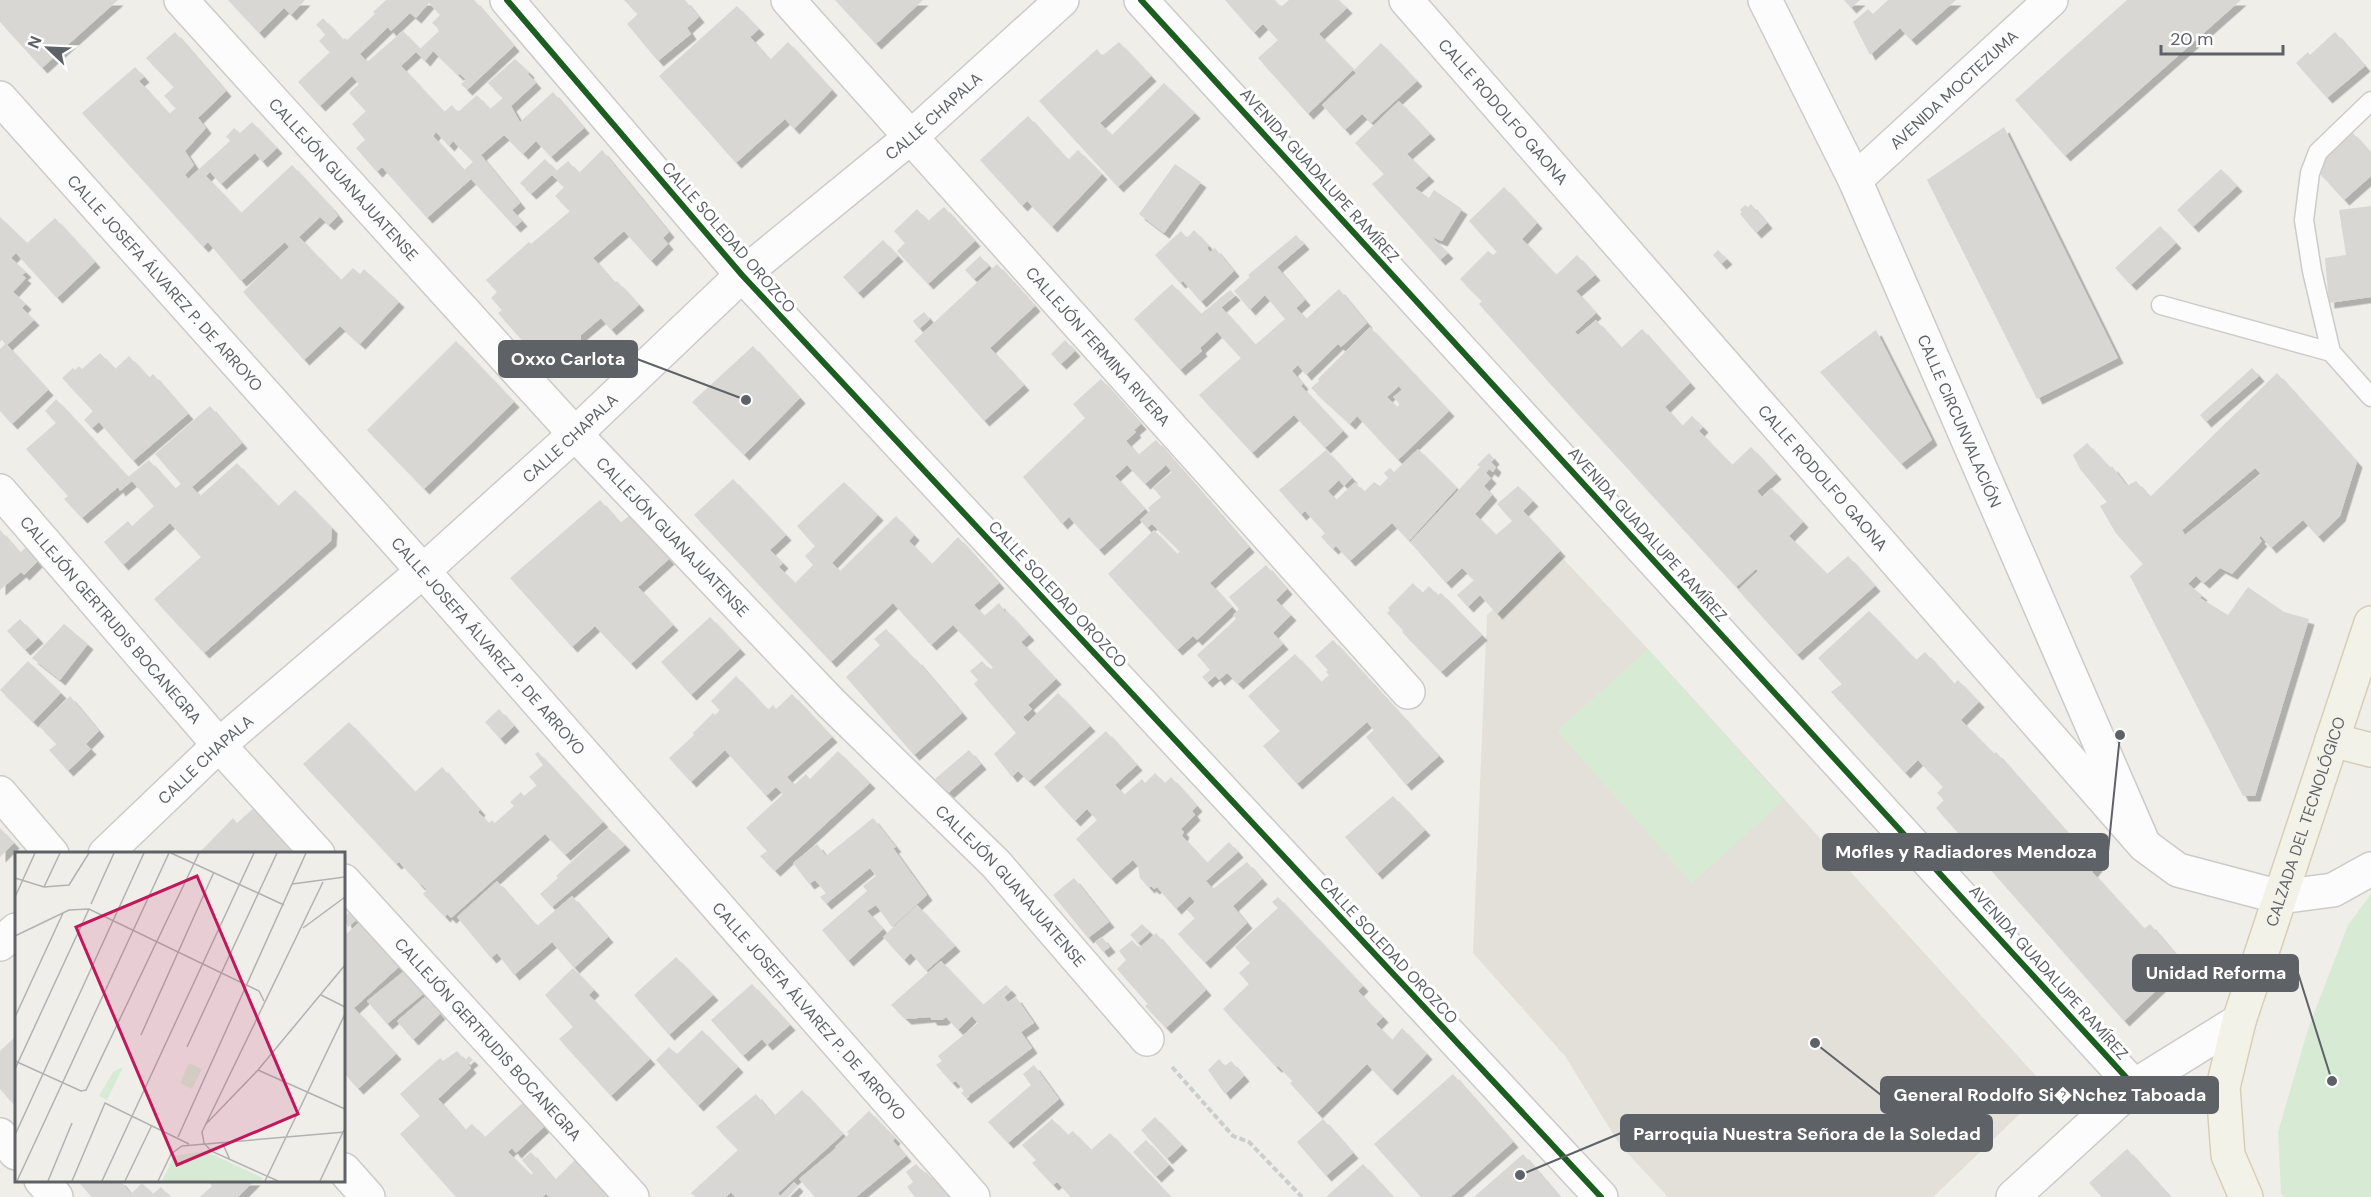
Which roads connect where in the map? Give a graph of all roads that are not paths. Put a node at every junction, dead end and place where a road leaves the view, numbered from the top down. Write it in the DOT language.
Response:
graph roads {
  1 [pos="181,0"];
  2 [pos="507,0"];
  3 [pos="788,0"];
  4 [pos="1062,0"];
  5 [pos="1141,0"];
  6 [pos="1406,0"];
  7 [pos="1765,0"];
  8 [pos="2051,0"];
  9 [pos="0,98"];
  10 [pos="2371,101"];
  11 [pos="912,136"];
  12 [pos="1856,180"];
  13 [pos="742,275"];
  14 [pos="2161,305"];
  15 [pos="2331,352"];
  16 [pos="2371,397"];
  17 [pos="575,434"];
  18 [pos="0,491"];
  19 [pos="423,571"];
  20 [pos="2371,623"];
  21 [pos="1408,692"];
  22 [pos="2332,740"];
  23 [pos="219,745"];
  24 [pos="2371,750"];
  25 [pos="0,794"];
  26 [pos="2144,845"];
  27 [pos="50,852"];
  28 [pos="107,852"];
  29 [pos="316,852"];
  30 [pos="2371,869"];
  31 [pos="345,883"];
  32 [pos="2280,897"];
  33 [pos="15,931"];
  34 [pos="0,944"];
  35 [pos="2239,1021"];
  36 [pos="1147,1039"];
  37 [pos="2134,1086"];
  38 [pos="0,1135"];
  39 [pos="15,1152"];
  40 [pos="345,1171"];
  41 [pos="43,1182"];
  42 [pos="56,1197"];
  43 [pos="368,1197"];
  44 [pos="632,1197"];
  45 [pos="973,1197"];
  46 [pos="1601,1197"];
  47 [pos="2013,1197"];
  48 [pos="2246,1197"];
  1 -- 17 [label="street, CALLEJÓN GUANAJUATENSE"];
  2 -- 13 [label="street, CALLE SOLEDAD OROZCO"];
  3 -- 11 [label="street, CALLEJÓN FERMINA RIVERA"];
  4 -- 11 [label="street, CALLE CHAPALA"];
  5 -- 37 [label="street, AVENIDA GUADALUPE RAMÍREZ"];
  6 -- 26 [label="street, CALLE RODOLFO GAONA"];
  7 -- 12 [label="street, CALLE CIRCUNVALACIÓN"];
  8 -- 12 [label="street, AVENIDA MOCTEZUMA"];
  9 -- 19 [label="street, CALLE JOSEFA ÁLVAREZ P. DE ARROYO"];
  10 -- 15 [label="lane"];
  11 -- 13 [label="street, CALLE CHAPALA"];
  11 -- 21 [label="street, CALLEJÓN FERMINA RIVERA"];
  12 -- 26 [label="street, CALLE CIRCUNVALACIÓN"];
  13 -- 17 [label="street, CALLE CHAPALA"];
  13 -- 46 [label="street, CALLE SOLEDAD OROZCO"];
  14 -- 15 [label="lane"];
  15 -- 16 [label="lane"];
  17 -- 19 [label="street, CALLE CHAPALA"];
  17 -- 36 [label="street, CALLEJÓN GUANAJUATENSE"];
  18 -- 23 [label="street, CALLEJÓN GERTRUDIS BOCANEGRA"];
  19 -- 23 [label="street, CALLE CHAPALA"];
  19 -- 45 [label="street, CALLE JOSEFA ÁLVAREZ P. DE ARROYO"];
  20 -- 22 [label="main road, CALZADA DEL TECNOLÓGICO"];
  22 -- 24 [label="main road"];
  22 -- 32 [label="main road, CALZADA DEL TECNOLÓGICO"];
  23 -- 28 [label="street, CALLE CHAPALA"];
  23 -- 29 [label="street, CALLEJÓN GERTRUDIS BOCANEGRA"];
  25 -- 27 [label="street"];
  26 -- 32 [label="street, CALLE RODOLFO GAONA"];
  30 -- 32 [label="street"];
  31 -- 44 [label="street, CALLEJÓN GERTRUDIS BOCANEGRA"];
  32 -- 35 [label="main road, CALZADA DEL TECNOLÓGICO"];
  33 -- 34 [label="street"];
  35 -- 37 [label="street"];
  35 -- 48 [label="main road, CALZADA DEL TECNOLÓGICO"];
  37 -- 47 [label="street"];
  38 -- 39 [label="street"];
  40 -- 43 [label="street"];
  41 -- 42 [label="street"];
}
